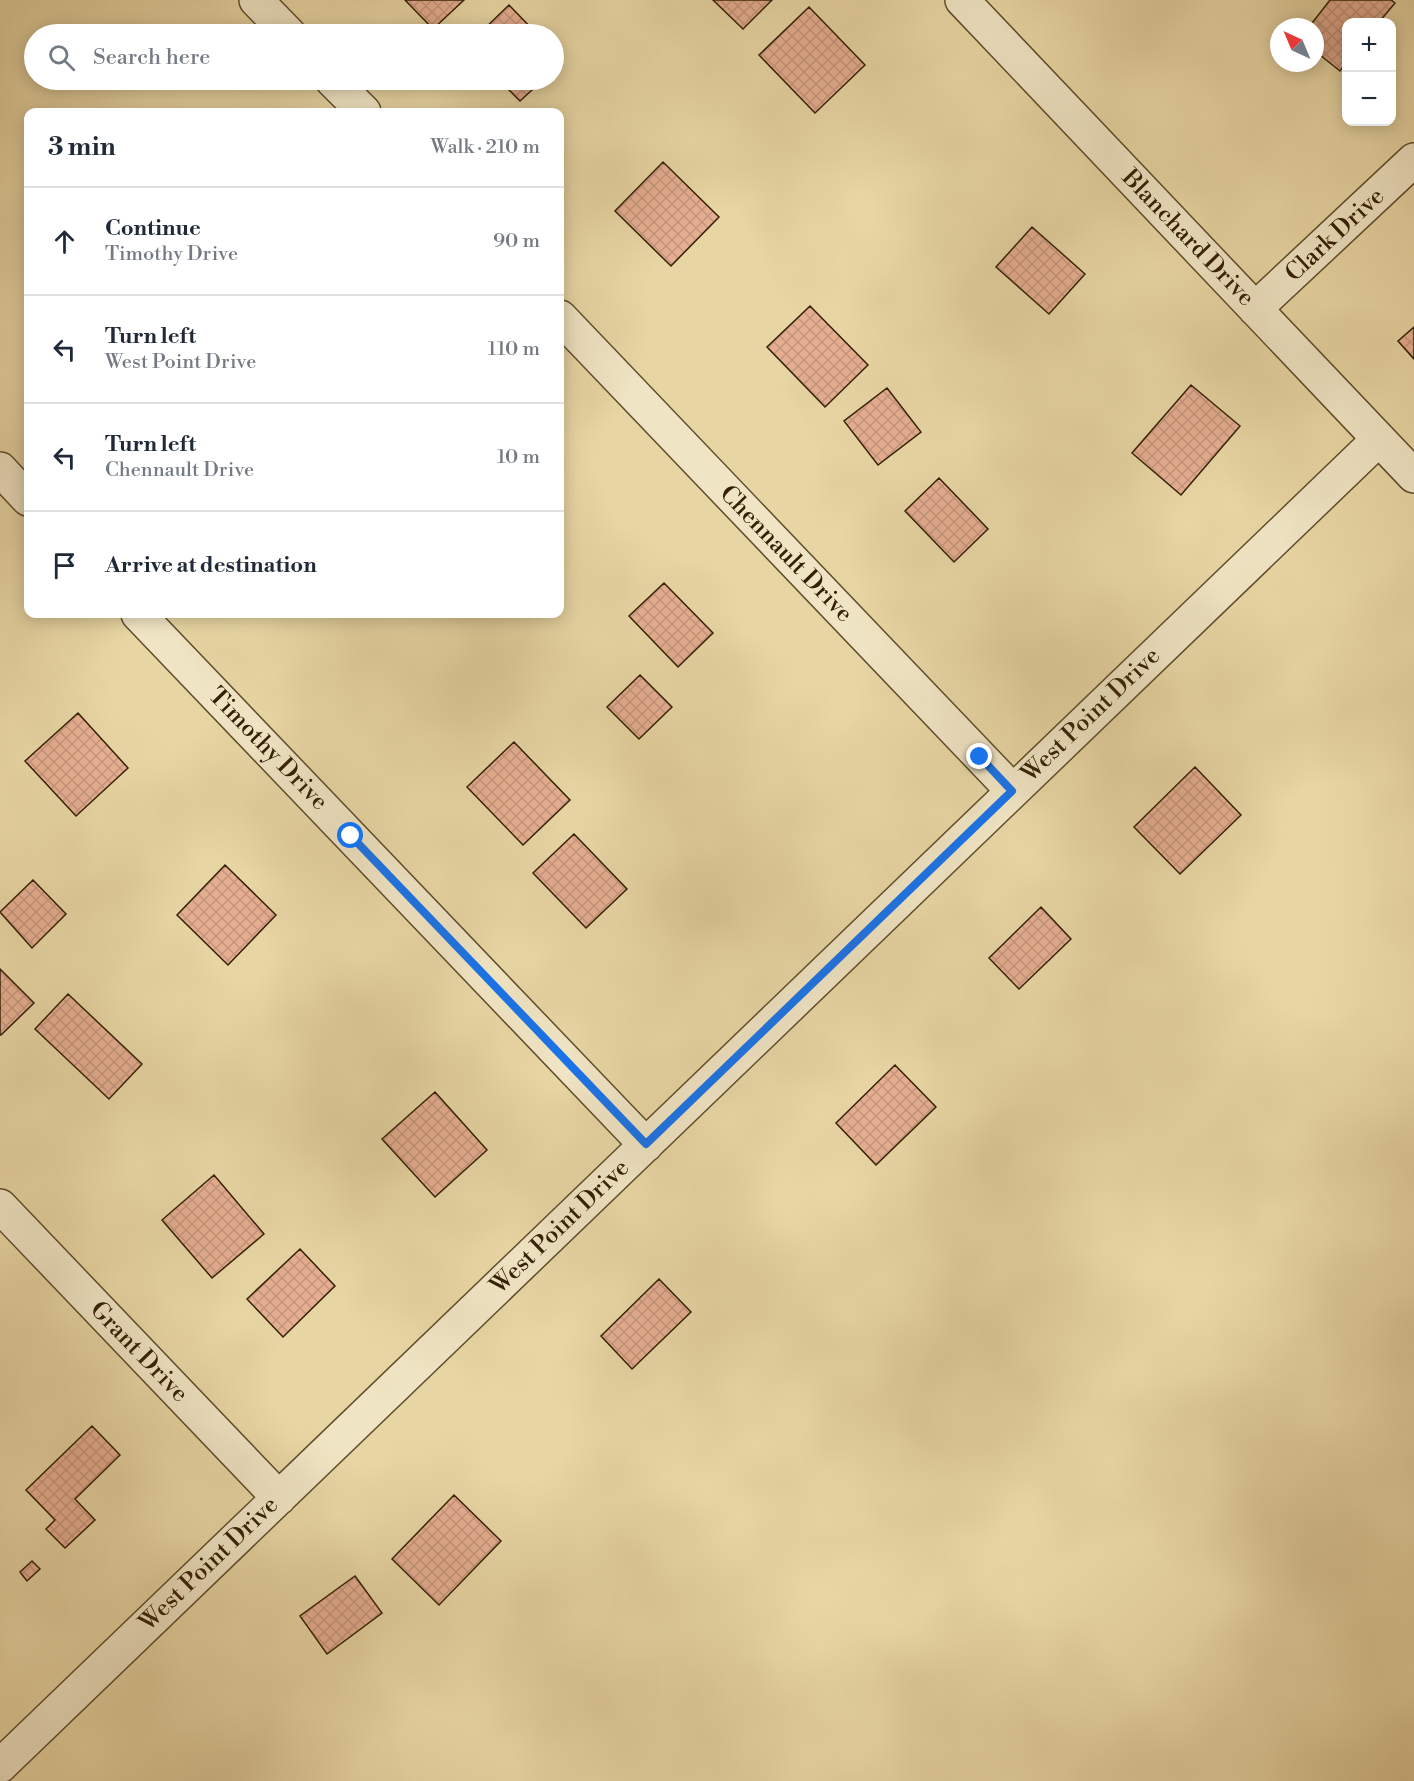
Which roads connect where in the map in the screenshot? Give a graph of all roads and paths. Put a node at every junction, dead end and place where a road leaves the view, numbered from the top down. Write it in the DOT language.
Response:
graph roads {
  1 [pos="256,0"];
  2 [pos="962,0"];
  3 [pos="279,24"];
  4 [pos="342,90"];
  5 [pos="360,108"];
  6 [pos="1414,160"];
  7 [pos="1255,309"];
  8 [pos="564,321"];
  9 [pos="1378,439"];
  10 [pos="0,469"];
  11 [pos="1414,477"];
  12 [pos="24,495"];
  13 [pos="142,618"];
  14 [pos="1012,791"];
  15 [pos="646,1144"];
  16 [pos="0,1206"];
  17 [pos="279,1498"];
  18 [pos="0,1766"];
  1 -- 3 [label="street"];
  2 -- 7 [label="street, Blanchard Drive"];
  4 -- 5 [label="street"];
  6 -- 7 [label="street, Clark Drive"];
  7 -- 9 [label="street, Blanchard Drive"];
  8 -- 14 [label="street, Chennault Drive"];
  9 -- 11 [label="street, Blanchard Drive"];
  9 -- 14 [label="street, West Point Drive"];
  10 -- 12 [label="street"];
  13 -- 15 [label="street, Timothy Drive"];
  14 -- 15 [label="street, West Point Drive"];
  15 -- 17 [label="street, West Point Drive"];
  16 -- 17 [label="street, Grant Drive"];
  17 -- 18 [label="street, West Point Drive"];
}
